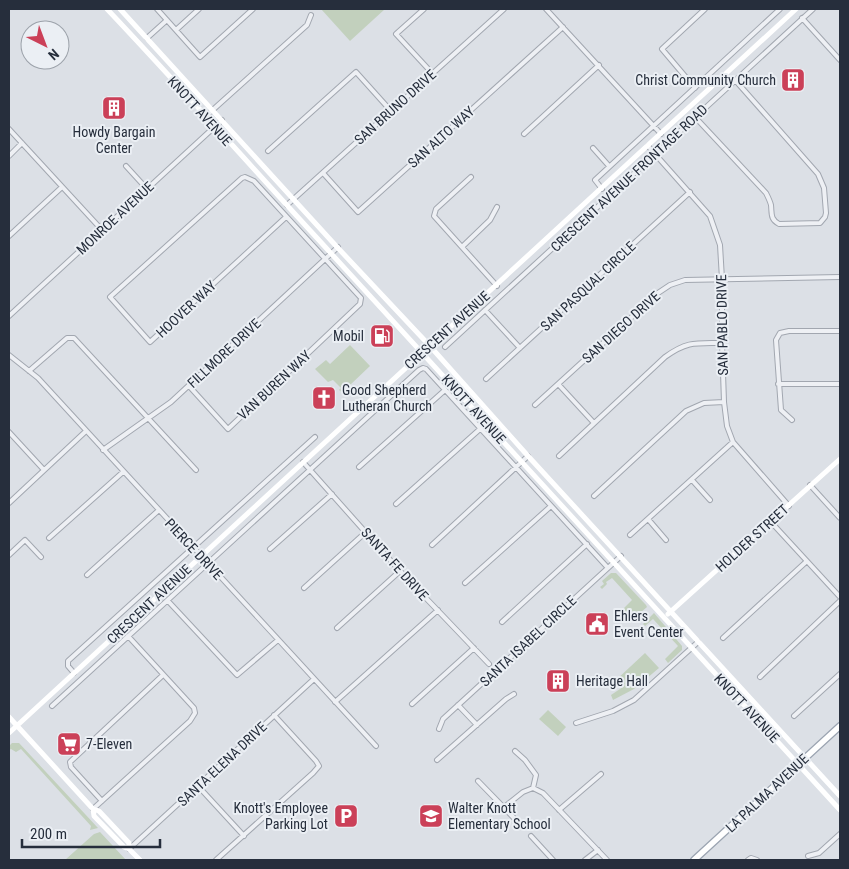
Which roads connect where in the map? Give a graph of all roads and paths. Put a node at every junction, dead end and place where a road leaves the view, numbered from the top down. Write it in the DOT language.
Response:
graph roads {
  1 [pos="107,9"];
  2 [pos="120,9"];
  3 [pos="158,9"];
  4 [pos="199,9"];
  5 [pos="253,9"];
  6 [pos="424,9"];
  7 [pos="504,9"];
  8 [pos="546,9"];
  9 [pos="705,9"];
  10 [pos="780,9"];
  11 [pos="796,9"];
  12 [pos="813,9"];
  13 [pos="312,15"];
  14 [pos="802,18"];
  15 [pos="167,20"];
  16 [pos="563,27"];
  17 [pos="176,30"];
  18 [pos="147,38"];
  19 [pos="140,44"];
  20 [pos="840,60"];
  21 [pos="599,65"];
  22 [pos="432,74"];
  23 [pos="735,80"];
  24 [pos="695,88"];
  25 [pos="212,110"];
  26 [pos="391,111"];
  27 [pos="206,116"];
  28 [pos="695,116"];
  29 [pos="222,120"];
  30 [pos="216,126"];
  31 [pos="653,126"];
  32 [pos="9,129"];
  33 [pos="524,134"];
  34 [pos="661,134"];
  35 [pos="22,144"];
  36 [pos="648,146"];
  37 [pos="593,148"];
  38 [pos="268,151"];
  39 [pos="655,154"];
  40 [pos="9,156"];
  41 [pos="126,166"];
  42 [pos="610,166"];
  43 [pos="323,172"];
  44 [pos="471,177"];
  45 [pos="62,187"];
  46 [pos="147,189"];
  47 [pos="602,189"];
  48 [pos="690,192"];
  49 [pos="294,199"];
  50 [pos="287,205"];
  51 [pos="497,207"];
  52 [pos="286,217"];
  53 [pos="102,230"];
  54 [pos="9,236"];
  55 [pos="338,247"];
  56 [pos="462,247"];
  57 [pos="331,253"];
  58 [pos="325,259"];
  59 [pos="840,277"];
  60 [pos="722,279"];
  61 [pos="374,286"];
  62 [pos="497,286"];
  63 [pos="368,292"];
  64 [pos="485,310"];
  65 [pos="9,316"];
  66 [pos="840,331"];
  67 [pos="722,343"];
  68 [pos="429,345"];
  69 [pos="445,347"];
  70 [pos="520,348"];
  71 [pos="423,351"];
  72 [pos="9,355"];
  73 [pos="30,371"];
  74 [pos="486,380"];
  75 [pos="559,384"];
  76 [pos="778,384"];
  77 [pos="840,384"];
  78 [pos="189,386"];
  79 [pos="445,390"];
  80 [pos="724,402"];
  81 [pos="535,405"];
  82 [pos="147,418"];
  83 [pos="792,420"];
  84 [pos="594,423"];
  85 [pos="480,429"];
  86 [pos="86,431"];
  87 [pos="9,432"];
  88 [pos="315,437"];
  89 [pos="733,442"];
  90 [pos="103,450"];
  91 [pos="528,456"];
  92 [pos="559,456"];
  93 [pos="840,459"];
  94 [pos="522,461"];
  95 [pos="303,462"];
  96 [pos="359,467"];
  97 [pos="516,468"];
  98 [pos="44,470"];
  99 [pos="196,470"];
  100 [pos="310,470"];
  101 [pos="123,472"];
  102 [pos="692,480"];
  103 [pos="810,485"];
  104 [pos="332,494"];
  105 [pos="594,496"];
  106 [pos="710,500"];
  107 [pos="9,503"];
  108 [pos="396,504"];
  109 [pos="551,506"];
  110 [pos="789,506"];
  111 [pos="159,510"];
  112 [pos="840,518"];
  113 [pos="648,519"];
  114 [pos="771,522"];
  115 [pos="366,532"];
  116 [pos="630,535"];
  117 [pos="49,538"];
  118 [pos="666,540"];
  119 [pos="587,544"];
  120 [pos="432,545"];
  121 [pos="194,549"];
  122 [pos="270,549"];
  123 [pos="9,554"];
  124 [pos="200,556"];
  125 [pos="621,556"];
  126 [pos="41,557"];
  127 [pos="807,561"];
  128 [pos="614,562"];
  129 [pos="208,564"];
  130 [pos="608,568"];
  131 [pos="400,571"];
  132 [pos="87,575"];
  133 [pos="464,583"];
  134 [pos="304,588"];
  135 [pos="840,597"];
  136 [pos="168,601"];
  137 [pos="840,601"];
  138 [pos="438,610"];
  139 [pos="670,612"];
  140 [pos="664,617"];
  141 [pos="502,622"];
  142 [pos="337,628"];
  143 [pos="128,636"];
  144 [pos="723,638"];
  145 [pos="278,640"];
  146 [pos="698,642"];
  147 [pos="474,648"];
  148 [pos="692,648"];
  149 [pos="489,664"];
  150 [pos="74,674"];
  151 [pos="840,674"];
  152 [pos="163,675"];
  153 [pos="760,677"];
  154 [pos="314,679"];
  155 [pos="514,694"];
  156 [pos="335,702"];
  157 [pos="412,704"];
  158 [pos="458,705"];
  159 [pos="52,706"];
  160 [pos="274,716"];
  161 [pos="794,716"];
  162 [pos="9,717"];
  163 [pos="576,723"];
  164 [pos="477,725"];
  165 [pos="17,726"];
  166 [pos="840,726"];
  167 [pos="439,729"];
  168 [pos="9,733"];
  169 [pos="376,746"];
  170 [pos="515,751"];
  171 [pos="806,758"];
  172 [pos="437,760"];
  173 [pos="799,764"];
  174 [pos="601,774"];
  175 [pos="478,781"];
  176 [pos="198,786"];
  177 [pos="533,788"];
  178 [pos="840,796"];
  179 [pos="102,801"];
  180 [pos="504,808"];
  181 [pos="93,809"];
  182 [pos="558,810"];
  183 [pos="840,810"];
  184 [pos="514,818"];
  185 [pos="840,834"];
  186 [pos="244,836"];
  187 [pos="531,836"];
  188 [pos="130,849"];
  189 [pos="598,850"];
  190 [pos="808,856"];
  191 [pos="749,859"];
  192 [pos="140,860"];
  193 [pos="216,860"];
  194 [pos="553,860"];
  195 [pos="585,860"];
  196 [pos="606,860"];
  197 [pos="694,860"];
  198 [pos="758,860"];
  1 -- 19 [label="main road, KNOTT AVENUE"];
  2 -- 18 [label="main road, KNOTT AVENUE"];
  3 -- 15 [label="street"];
  4 -- 17 [label="street"];
  5 -- 17 [label="street"];
  6 -- 22 [label="street"];
  7 -- 22 [label="street, SAN BRUNO DRIVE"];
  8 -- 16 [label="street"];
  9 -- 24 [label="street"];
  10 -- 24 [label="street, CRESCENT AVENUE FRONTAGE ROAD"];
  11 -- 34 [label="main road, CRESCENT AVENUE"];
  12 -- 14 [label="street, CRESCENT AVENUE FRONTAGE ROAD"];
  13 -- 25 [label="street"];
  14 -- 20 [label="street"];
  14 -- 23 [label="street, CRESCENT AVENUE FRONTAGE ROAD"];
  15 -- 17 [label="street"];
  15 -- 18 [label="street"];
  16 -- 21 [label="street"];
  16 -- 43 [label="street, SAN ALTO WAY"];
  18 -- 19 [label="main road"];
  18 -- 25 [label="main road, KNOTT AVENUE"];
  19 -- 27 [label="main road, KNOTT AVENUE"];
  21 -- 31 [label="street"];
  21 -- 33 [label="street"];
  22 -- 26 [label="street, SAN BRUNO DRIVE"];
  23 -- 28 [label="street, CRESCENT AVENUE FRONTAGE ROAD"];
  23 -- 28 [label="street"];
  24 -- 31 [label="street, CRESCENT AVENUE FRONTAGE ROAD"];
  25 -- 27 [label="street"];
  25 -- 29 [label="main road, KNOTT AVENUE"];
  26 -- 38 [label="street"];
  26 -- 43 [label="street, SAN BRUNO DRIVE"];
  27 -- 30 [label="main road, KNOTT AVENUE"];
  28 -- 39 [label="street, CRESCENT AVENUE FRONTAGE ROAD"];
  29 -- 30 [label="street, MONROE AVENUE"];
  29 -- 49 [label="main road, KNOTT AVENUE"];
  30 -- 46 [label="street, MONROE AVENUE"];
  30 -- 50 [label="main road, KNOTT AVENUE"];
  31 -- 34 [label="street"];
  31 -- 42 [label="street, CRESCENT AVENUE FRONTAGE ROAD"];
  32 -- 35 [label="street"];
  34 -- 36 [label="main road, CRESCENT AVENUE"];
  35 -- 40 [label="street"];
  35 -- 45 [label="street"];
  36 -- 39 [label="street, SAN PABLO DRIVE"];
  36 -- 47 [label="main road, CRESCENT AVENUE"];
  37 -- 42 [label="street"];
  39 -- 48 [label="street, SAN PABLO DRIVE"];
  39 -- 64 [label="street, CRESCENT AVENUE FRONTAGE ROAD"];
  41 -- 46 [label="street"];
  42 -- 47 [label="street, CRESCENT AVENUE FRONTAGE ROAD"];
  43 -- 49 [label="street, SAN BRUNO DRIVE"];
  44 -- 56 [label="street"];
  45 -- 53 [label="street"];
  45 -- 54 [label="street"];
  46 -- 53 [label="street, MONROE AVENUE"];
  47 -- 62 [label="main road, CRESCENT AVENUE"];
  48 -- 60 [label="street, SAN PABLO DRIVE"];
  48 -- 70 [label="street, SAN PASQUAL CIRCLE"];
  49 -- 50 [label="street, SAN BRUNO DRIVE"];
  49 -- 55 [label="main road, KNOTT AVENUE"];
  50 -- 57 [label="main road, KNOTT AVENUE"];
  51 -- 56 [label="street"];
  52 -- 52 [label="street, HOOVER WAY"];
  52 -- 58 [label="street"];
  53 -- 65 [label="street, MONROE AVENUE"];
  55 -- 57 [label="street, FILLMORE DRIVE"];
  55 -- 61 [label="main road, KNOTT AVENUE"];
  56 -- 62 [label="street"];
  57 -- 58 [label="street, FILLMORE DRIVE"];
  57 -- 63 [label="main road, KNOTT AVENUE"];
  58 -- 78 [label="street, FILLMORE DRIVE"];
  58 -- 78 [label="street, VAN BUREN WAY"];
  59 -- 60 [label="street, SAN DIEGO DRIVE"];
  60 -- 67 [label="street, SAN PABLO DRIVE"];
  60 -- 75 [label="street, SAN DIEGO DRIVE"];
  61 -- 63 [label="main road"];
  61 -- 68 [label="main road, KNOTT AVENUE"];
  62 -- 68 [label="main road, CRESCENT AVENUE"];
  63 -- 71 [label="main road, KNOTT AVENUE"];
  64 -- 69 [label="street, CRESCENT AVENUE FRONTAGE ROAD"];
  64 -- 70 [label="street"];
  66 -- 76 [label="street"];
  67 -- 80 [label="street, SAN PABLO DRIVE"];
  67 -- 84 [label="street"];
  68 -- 71 [label="main road, CRESCENT AVENUE"];
  68 -- 91 [label="main road, KNOTT AVENUE"];
  70 -- 74 [label="street, SAN PASQUAL CIRCLE"];
  71 -- 94 [label="main road, KNOTT AVENUE"];
  71 -- 95 [label="main road, CRESCENT AVENUE"];
  72 -- 73 [label="street, PIERCE DRIVE"];
  73 -- 82 [label="street"];
  73 -- 86 [label="street, PIERCE DRIVE"];
  75 -- 81 [label="street, SAN DIEGO DRIVE"];
  75 -- 84 [label="street"];
  76 -- 77 [label="street"];
  76 -- 83 [label="street"];
  78 -- 82 [label="street, FILLMORE DRIVE"];
  79 -- 85 [label="street"];
  79 -- 96 [label="street"];
  79 -- 100 [label="street, CRESCENT AVENUE"];
  80 -- 89 [label="street, SAN PABLO DRIVE"];
  80 -- 105 [label="street"];
  82 -- 90 [label="street, FILLMORE DRIVE"];
  82 -- 99 [label="street"];
  84 -- 92 [label="street"];
  85 -- 97 [label="street"];
  85 -- 108 [label="street"];
  86 -- 90 [label="street, PIERCE DRIVE"];
  86 -- 98 [label="street"];
  87 -- 98 [label="street"];
  88 -- 121 [label="street"];
  89 -- 102 [label="street"];
  89 -- 110 [label="street, SAN PABLO DRIVE"];
  90 -- 101 [label="street, PIERCE DRIVE"];
  91 -- 94 [label="street"];
  91 -- 125 [label="main road, KNOTT AVENUE"];
  93 -- 103 [label="main road, HOLDER STREET"];
  94 -- 97 [label="street"];
  94 -- 128 [label="main road, KNOTT AVENUE"];
  95 -- 100 [label="street, SANTA FE DRIVE"];
  95 -- 124 [label="main road, CRESCENT AVENUE"];
  97 -- 109 [label="street"];
  97 -- 120 [label="street"];
  98 -- 107 [label="street"];
  100 -- 104 [label="street, SANTA FE DRIVE"];
  100 -- 129 [label="street, CRESCENT AVENUE"];
  101 -- 111 [label="street, PIERCE DRIVE"];
  101 -- 117 [label="street"];
  102 -- 106 [label="street"];
  102 -- 113 [label="street"];
  103 -- 110 [label="main road, HOLDER STREET"];
  103 -- 112 [label="street"];
  104 -- 115 [label="street, SANTA FE DRIVE"];
  104 -- 122 [label="street"];
  109 -- 119 [label="street"];
  109 -- 133 [label="street"];
  110 -- 114 [label="main road, HOLDER STREET"];
  111 -- 121 [label="street, PIERCE DRIVE"];
  111 -- 132 [label="street"];
  113 -- 116 [label="street"];
  113 -- 118 [label="street"];
  114 -- 127 [label="street"];
  114 -- 139 [label="main road, HOLDER STREET"];
  115 -- 131 [label="street, SANTA FE DRIVE"];
  115 -- 134 [label="street"];
  119 -- 130 [label="street"];
  119 -- 141 [label="street"];
  121 -- 124 [label="street, PIERCE DRIVE"];
  121 -- 150 [label="street"];
  123 -- 126 [label="street"];
  124 -- 129 [label="street, PIERCE DRIVE"];
  124 -- 150 [label="main road, CRESCENT AVENUE"];
  125 -- 128 [label="street, SANTA ISABEL CIRCLE"];
  125 -- 139 [label="main road, KNOTT AVENUE"];
  127 -- 135 [label="street"];
  127 -- 144 [label="street"];
  128 -- 130 [label="street, SANTA ISABEL CIRCLE"];
  128 -- 140 [label="main road, KNOTT AVENUE"];
  129 -- 136 [label="street, CRESCENT AVENUE"];
  129 -- 145 [label="street, PIERCE DRIVE"];
  130 -- 158 [label="street, SANTA ISABEL CIRCLE"];
  131 -- 138 [label="street, SANTA FE DRIVE"];
  131 -- 142 [label="street"];
  136 -- 143 [label="street, CRESCENT AVENUE"];
  136 -- 145 [label="street"];
  137 -- 153 [label="street"];
  138 -- 147 [label="street, SANTA FE DRIVE"];
  138 -- 156 [label="street"];
  139 -- 140 [label="main road, HOLDER STREET"];
  139 -- 146 [label="main road, KNOTT AVENUE"];
  140 -- 148 [label="main road, KNOTT AVENUE"];
  143 -- 152 [label="street"];
  143 -- 159 [label="street, CRESCENT AVENUE"];
  145 -- 154 [label="street, PIERCE DRIVE"];
  146 -- 148 [label="street"];
  146 -- 171 [label="main road, KNOTT AVENUE"];
  147 -- 149 [label="street, SANTA FE DRIVE"];
  147 -- 157 [label="street"];
  148 -- 163 [label="street"];
  148 -- 173 [label="main road, KNOTT AVENUE"];
  150 -- 165 [label="main road, CRESCENT AVENUE"];
  151 -- 161 [label="street"];
  152 -- 179 [label="street"];
  152 -- 179 [label="street"];
  154 -- 156 [label="street, PIERCE DRIVE"];
  154 -- 160 [label="street, SANTA ELENA DRIVE"];
  155 -- 164 [label="street"];
  156 -- 169 [label="street, PIERCE DRIVE"];
  158 -- 164 [label="street"];
  158 -- 167 [label="street, SANTA ISABEL CIRCLE"];
  160 -- 176 [label="street, SANTA ELENA DRIVE"];
  160 -- 186 [label="street"];
  162 -- 165 [label="main road"];
  164 -- 172 [label="street"];
  165 -- 168 [label="main road, CRESCENT AVENUE"];
  165 -- 181 [label="main road"];
  166 -- 171 [label="main road, LA PALMA AVENUE"];
  170 -- 177 [label="street"];
  171 -- 173 [label="main road, LA PALMA AVENUE"];
  171 -- 178 [label="main road, KNOTT AVENUE"];
  173 -- 183 [label="main road, KNOTT AVENUE"];
  173 -- 197 [label="main road, LA PALMA AVENUE"];
  174 -- 182 [label="street"];
  175 -- 180 [label="street"];
  176 -- 186 [label="street"];
  176 -- 188 [label="street, SANTA ELENA DRIVE"];
  177 -- 180 [label="street"];
  177 -- 182 [label="street"];
  179 -- 181 [label="street"];
  180 -- 184 [label="street"];
  181 -- 188 [label="main road"];
  182 -- 189 [label="street"];
  185 -- 190 [label="street"];
  186 -- 193 [label="street"];
  187 -- 194 [label="street"];
  188 -- 192 [label="main road"];
  189 -- 195 [label="street"];
  189 -- 196 [label="street"];
  191 -- 198 [label="street"];
}
